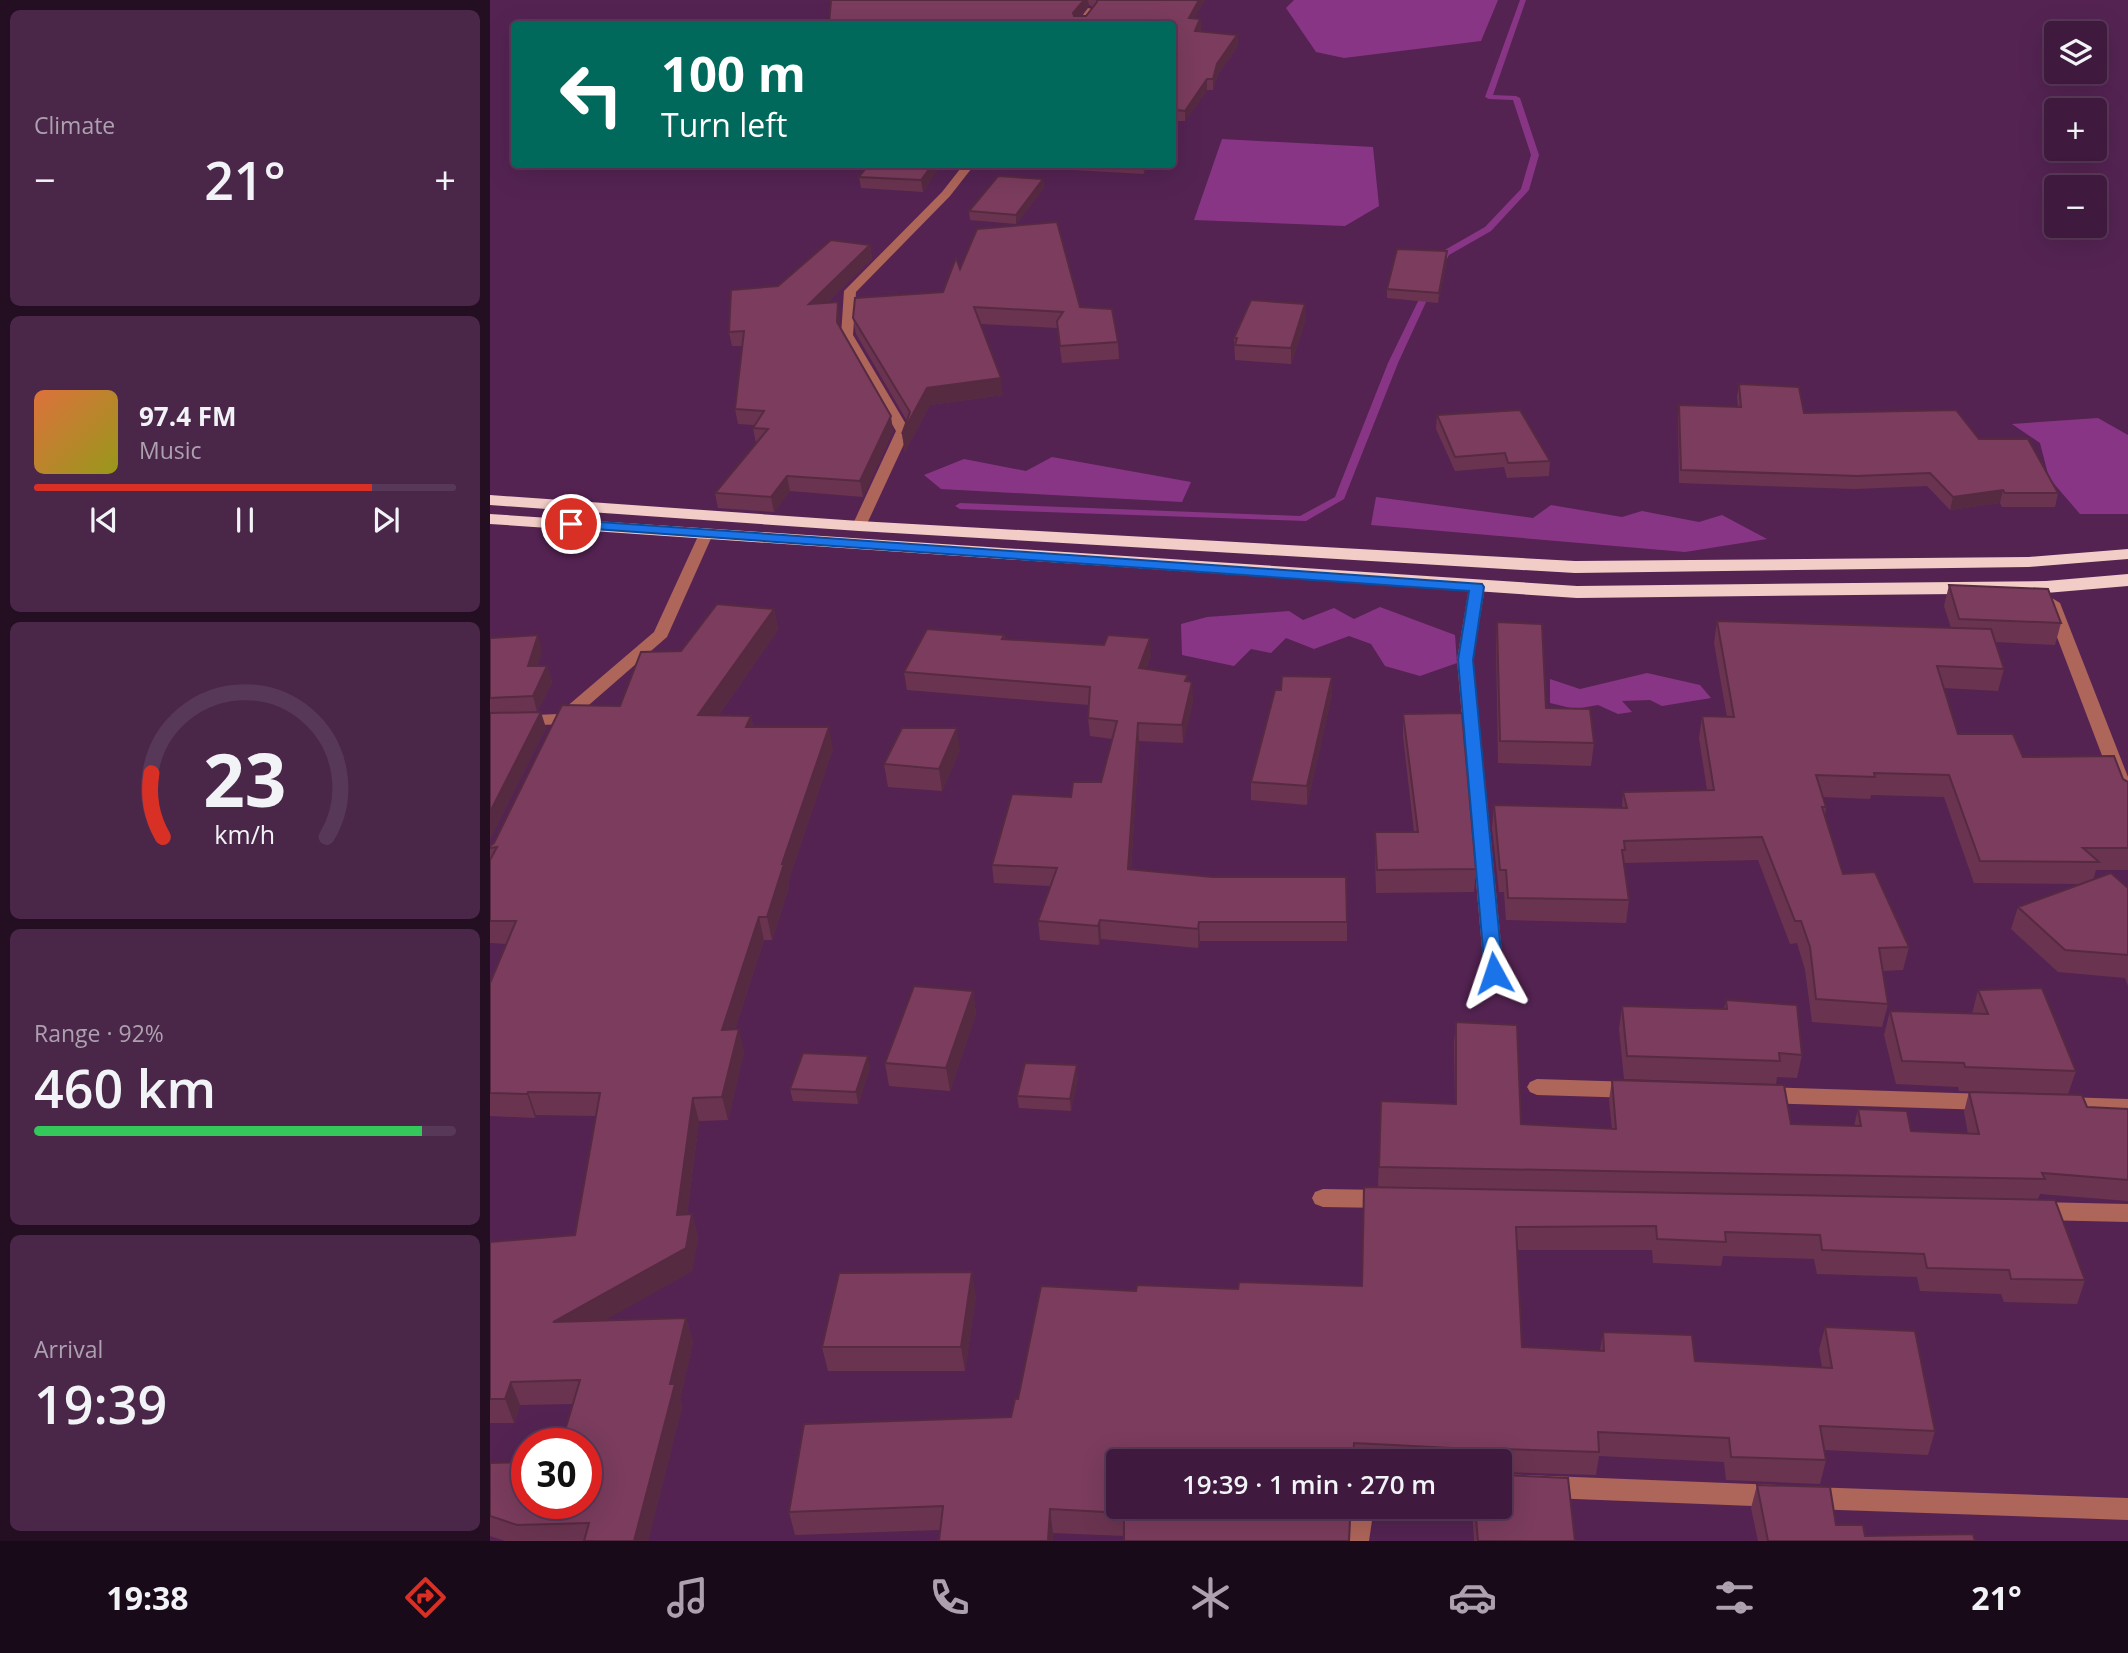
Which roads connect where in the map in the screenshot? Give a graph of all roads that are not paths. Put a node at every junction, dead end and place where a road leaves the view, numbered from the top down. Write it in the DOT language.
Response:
graph roads {
  1 [pos="1091,10"];
  2 [pos="1082,21"];
  3 [pos="967,168"];
  4 [pos="490,500"];
  5 [pos="490,519"];
  6 [pos="859,526"];
  7 [pos="706,534"];
  8 [pos="2128,554"];
  9 [pos="2128,580"];
  10 [pos="1477,587"];
  11 [pos="2046,587"];
  12 [pos="490,722"];
  13 [pos="2128,800"];
  14 [pos="1494,973"];
  15 [pos="1537,1087"];
  16 [pos="1661,1091"];
  17 [pos="1743,1094"];
  18 [pos="2004,1103"];
  19 [pos="2046,1104"];
  20 [pos="2128,1107"];
  21 [pos="1323,1198"];
  22 [pos="1406,1200"];
  23 [pos="2017,1211"];
  24 [pos="2128,1213"];
  25 [pos="1512,1485"];
  26 [pos="2128,1509"];
  27 [pos="1359,1519"];
  28 [pos="1356,1541"];
  1 -- 2 [label="street"];
  3 -- 6 [label="street"];
  4 -- 6 [label="highway"];
  5 -- 7 [label="highway"];
  6 -- 8 [label="highway"];
  7 -- 10 [label="highway"];
  7 -- 12 [label="street"];
  9 -- 11 [label="highway"];
  10 -- 11 [label="highway"];
  10 -- 14 [label="street"];
  11 -- 13 [label="street"];
  15 -- 16 [label="street"];
  17 -- 18 [label="street"];
  19 -- 20 [label="street"];
  21 -- 22 [label="street"];
  23 -- 24 [label="street"];
  25 -- 26 [label="street"];
  27 -- 28 [label="street"];
}
